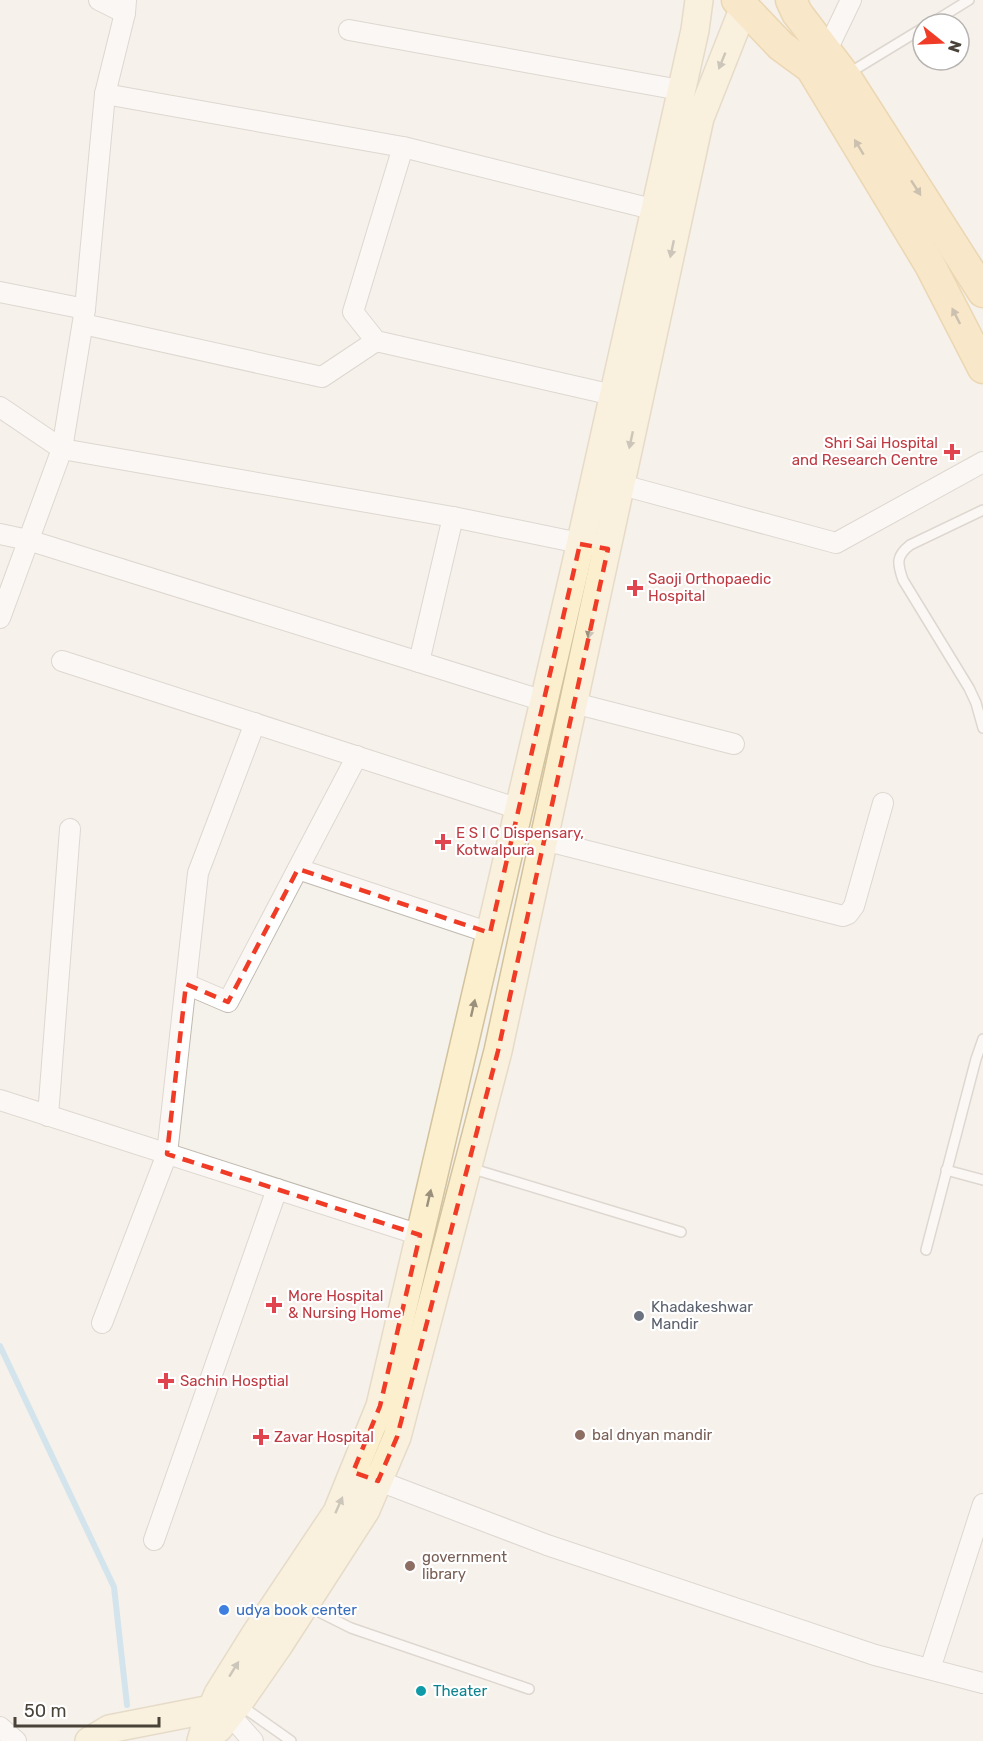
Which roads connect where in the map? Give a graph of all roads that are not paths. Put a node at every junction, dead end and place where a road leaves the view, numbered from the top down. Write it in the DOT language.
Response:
graph roads {
  1 [pos="99,0"];
  2 [pos="699,0"];
  3 [pos="791,0"];
  4 [pos="851,0"];
  5 [pos="969,0"];
  6 [pos="740,3"];
  7 [pos="126,7"];
  8 [pos="950,12"];
  9 [pos="349,30"];
  10 [pos="911,35"];
  11 [pos="827,50"];
  12 [pos="845,76"];
  13 [pos="680,90"];
  14 [pos="105,94"];
  15 [pos="403,147"];
  16 [pos="666,213"];
  17 [pos="0,292"];
  18 [pos="983,292"];
  19 [pos="84,317"];
  20 [pos="376,340"];
  21 [pos="983,368"];
  22 [pos="613,395"];
  23 [pos="0,407"];
  24 [pos="62,449"];
  25 [pos="983,462"];
  26 [pos="622,485"];
  27 [pos="983,510"];
  28 [pos="453,517"];
  29 [pos="0,534"];
  30 [pos="28,540"];
  31 [pos="580,543"];
  32 [pos="608,549"];
  33 [pos="0,618"];
  34 [pos="62,662"];
  35 [pos="419,662"];
  36 [pos="544,701"];
  37 [pos="574,703"];
  38 [pos="255,723"];
  39 [pos="983,728"];
  40 [pos="734,744"];
  41 [pos="357,756"];
  42 [pos="883,803"];
  43 [pos="519,809"];
  44 [pos="70,829"];
  45 [pos="544,840"];
  46 [pos="298,869"];
  47 [pos="490,933"];
  48 [pos="186,984"];
  49 [pos="983,1039"];
  50 [pos="0,1100"];
  51 [pos="48,1116"];
  52 [pos="167,1154"];
  53 [pos="468,1167"];
  54 [pos="946,1170"];
  55 [pos="983,1180"];
  56 [pos="277,1189"];
  57 [pos="681,1232"];
  58 [pos="420,1235"];
  59 [pos="926,1250"];
  60 [pos="102,1323"];
  61 [pos="353,1472"];
  62 [pos="378,1481"];
  63 [pos="983,1504"];
  64 [pos="154,1540"];
  65 [pos="305,1605"];
  66 [pos="930,1669"];
  67 [pos="983,1683"];
  68 [pos="529,1689"];
  69 [pos="227,1709"];
  70 [pos="0,1727"];
  71 [pos="16,1741"];
  72 [pos="89,1741"];
  73 [pos="202,1741"];
  74 [pos="254,1741"];
  75 [pos="291,1741"];
  1 -- 7 [label="street"];
  2 -- 13 [label="street"];
  3 -- 11 [label="main road"];
  4 -- 11 [label="street"];
  5 -- 8 [label="lane"];
  6 -- 16 [label="street, one-way"];
  21 -- 6 [label="main road, one-way"];
  7 -- 14 [label="street"];
  9 -- 13 [label="street"];
  10 -- 12 [label="lane"];
  11 -- 12 [label="main road"];
  12 -- 18 [label="main road, one-way"];
  13 -- 16 [label="street"];
  14 -- 15 [label="street"];
  14 -- 19 [label="street"];
  15 -- 16 [label="street"];
  15 -- 20 [label="street"];
  16 -- 22 [label="street"];
  16 -- 26 [label="street, one-way"];
  17 -- 19 [label="street"];
  19 -- 20 [label="street"];
  19 -- 24 [label="street"];
  20 -- 22 [label="street"];
  22 -- 31 [label="street"];
  23 -- 24 [label="street"];
  24 -- 28 [label="street"];
  24 -- 30 [label="street"];
  25 -- 26 [label="street"];
  26 -- 32 [label="street"];
  27 -- 39 [label="lane"];
  28 -- 31 [label="street"];
  28 -- 35 [label="street"];
  29 -- 30 [label="street"];
  30 -- 33 [label="street"];
  30 -- 35 [label="street"];
  31 -- 32 [label="street"];
  31 -- 36 [label="street"];
  32 -- 37 [label="street, one-way"];
  34 -- 38 [label="street"];
  35 -- 36 [label="street"];
  36 -- 43 [label="street"];
  37 -- 40 [label="street"];
  37 -- 45 [label="street"];
  38 -- 41 [label="street"];
  38 -- 48 [label="street"];
  41 -- 43 [label="street"];
  41 -- 46 [label="street"];
  42 -- 45 [label="street"];
  43 -- 47 [label="street"];
  44 -- 51 [label="street"];
  45 -- 53 [label="street"];
  46 -- 47 [label="street"];
  46 -- 48 [label="street"];
  58 -- 47 [label="street, one-way"];
  48 -- 52 [label="street"];
  49 -- 54 [label="lane"];
  50 -- 51 [label="street"];
  51 -- 52 [label="street"];
  52 -- 56 [label="street"];
  52 -- 60 [label="street"];
  53 -- 57 [label="lane"];
  53 -- 62 [label="street"];
  54 -- 55 [label="lane"];
  54 -- 59 [label="lane"];
  56 -- 58 [label="street"];
  56 -- 64 [label="street"];
  58 -- 61 [label="street"];
  61 -- 62 [label="street"];
  69 -- 61 [label="street, one-way"];
  62 -- 65 [label="street"];
  62 -- 66 [label="street"];
  63 -- 66 [label="street"];
  65 -- 68 [label="lane"];
  65 -- 69 [label="street"];
  66 -- 67 [label="street"];
  69 -- 72 [label="street"];
  69 -- 73 [label="street"];
  69 -- 74 [label="street"];
  69 -- 75 [label="lane"];
  70 -- 71 [label="street"];
}
